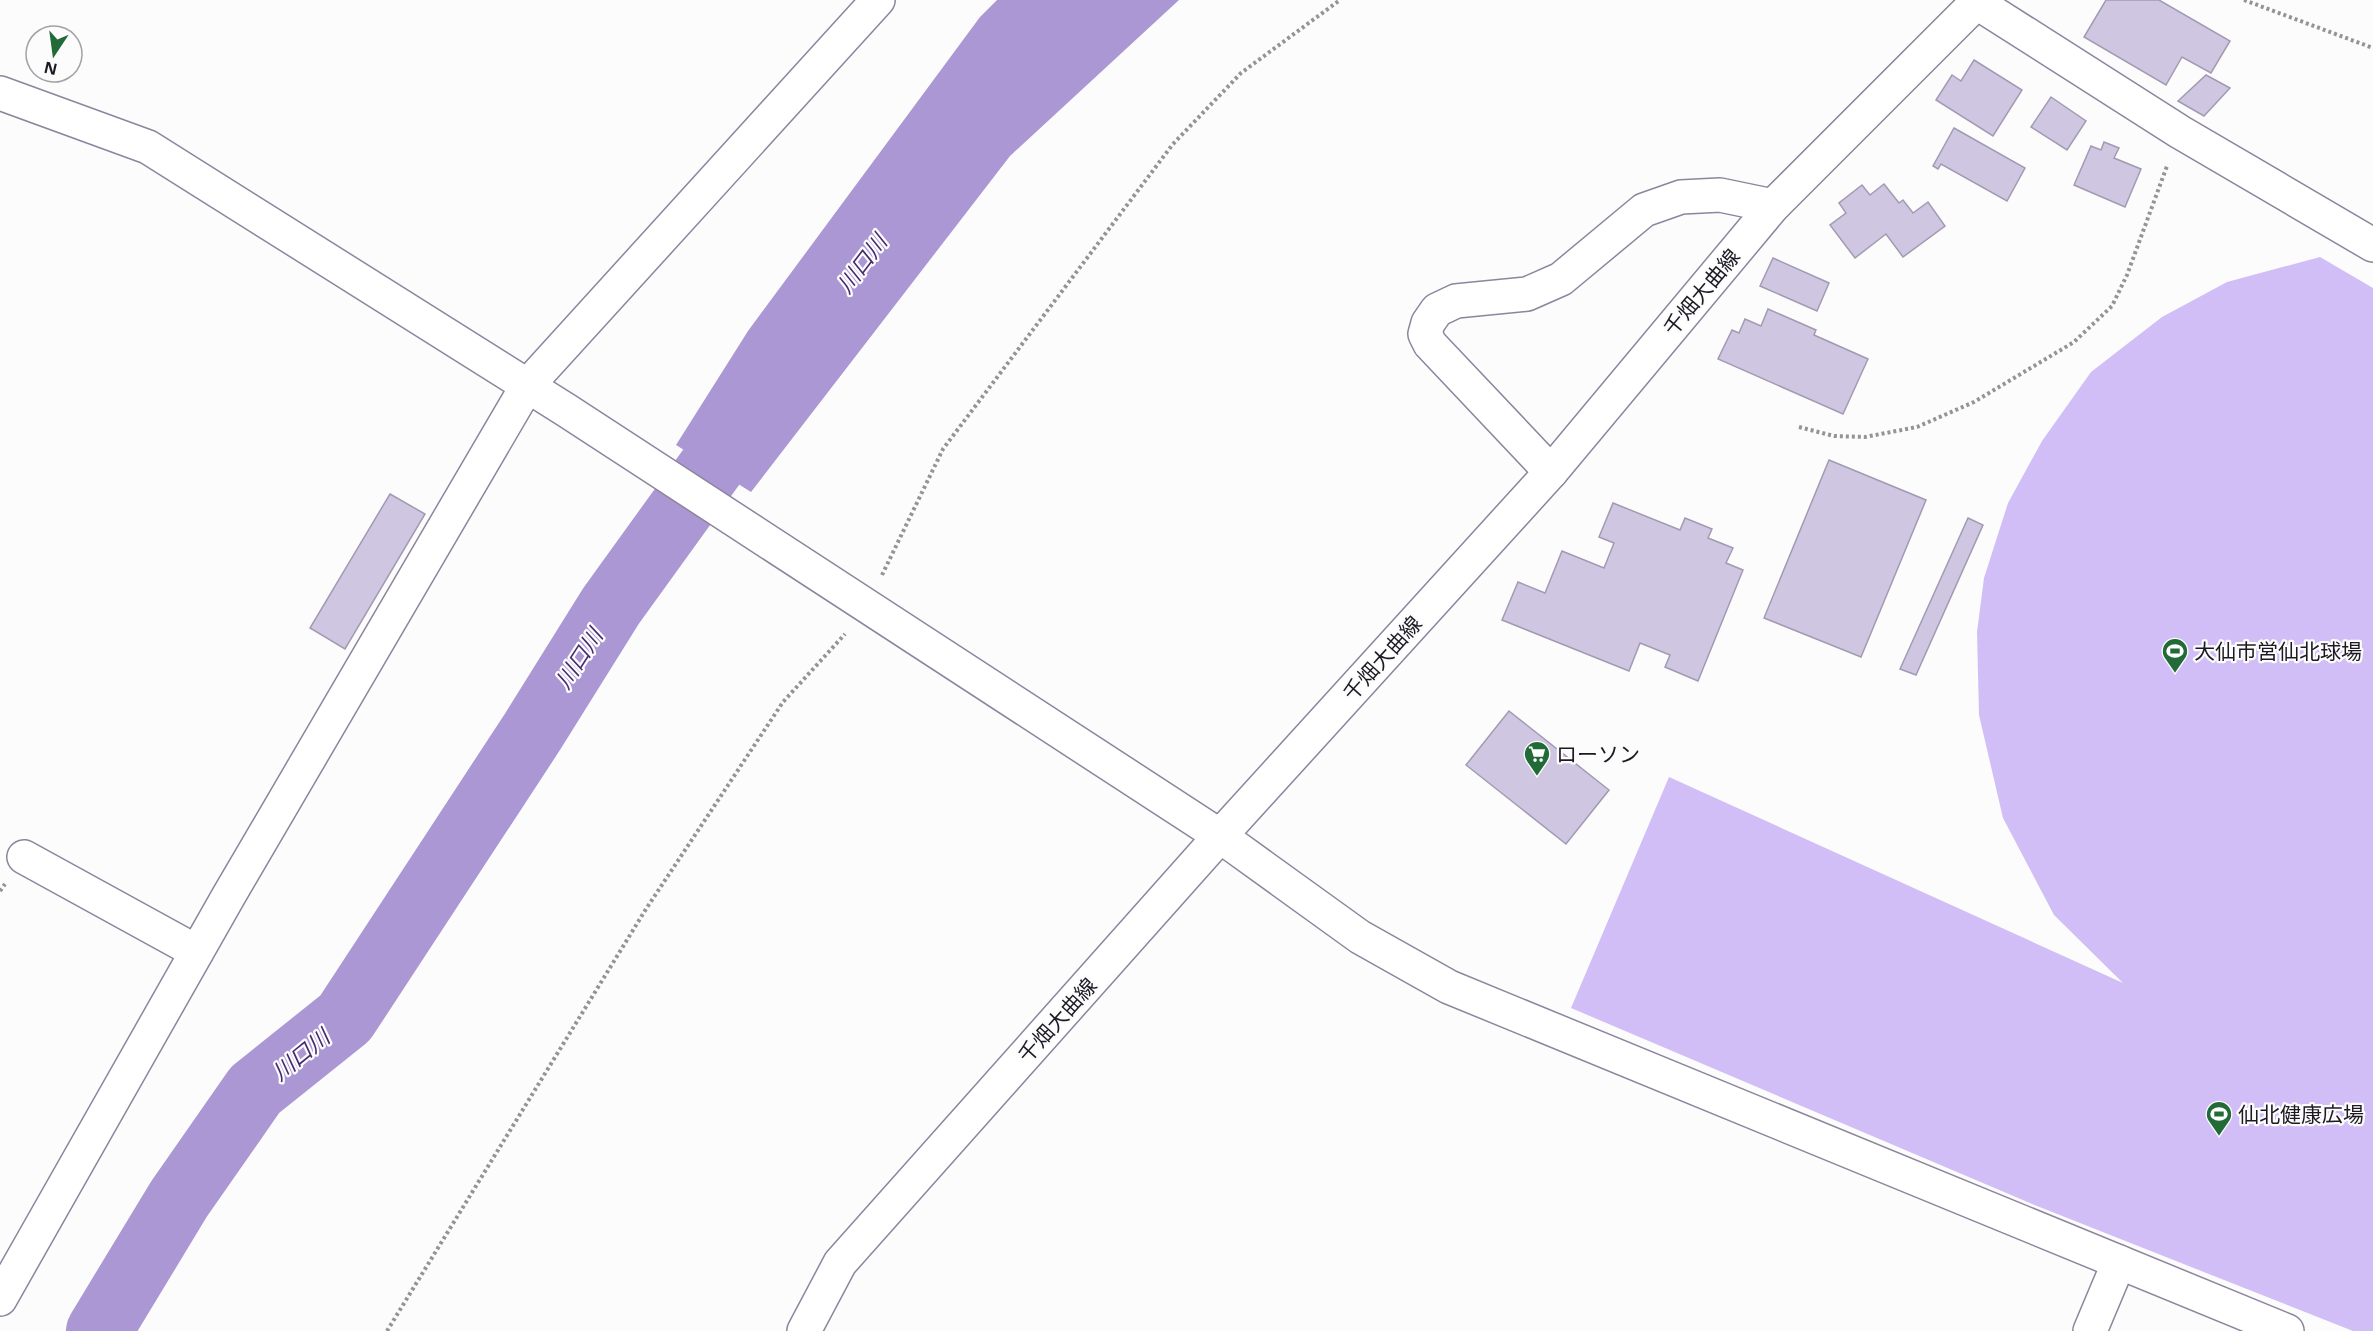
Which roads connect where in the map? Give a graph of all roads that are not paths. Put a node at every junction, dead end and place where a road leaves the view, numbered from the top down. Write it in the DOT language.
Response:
graph roads {
  1 [pos="878,0"];
  2 [pos="1978,1"];
  3 [pos="0,93"];
  4 [pos="1773,206"];
  5 [pos="2373,245"];
  6 [pos="527,386"];
  7 [pos="1551,471"];
  8 [pos="1220,836"];
  9 [pos="24,857"];
  10 [pos="197,952"];
  11 [pos="2119,1262"];
  12 [pos="0,1299"];
  13 [pos="804,1331"];
  14 [pos="2090,1331"];
  15 [pos="2287,1331"];
  1 -- 6 [label="street"];
  2 -- 4 [label="street, 千畑大曲線"];
  2 -- 5 [label="street"];
  3 -- 6 [label="street"];
  4 -- 7 [label="street, 千畑大曲線"];
  4 -- 7 [label="street"];
  6 -- 8 [label="street"];
  6 -- 10 [label="street"];
  7 -- 8 [label="street, 千畑大曲線"];
  8 -- 11 [label="street"];
  8 -- 13 [label="street, 千畑大曲線"];
  9 -- 10 [label="street"];
  10 -- 12 [label="street"];
  11 -- 14 [label="street"];
  11 -- 15 [label="street"];
}
